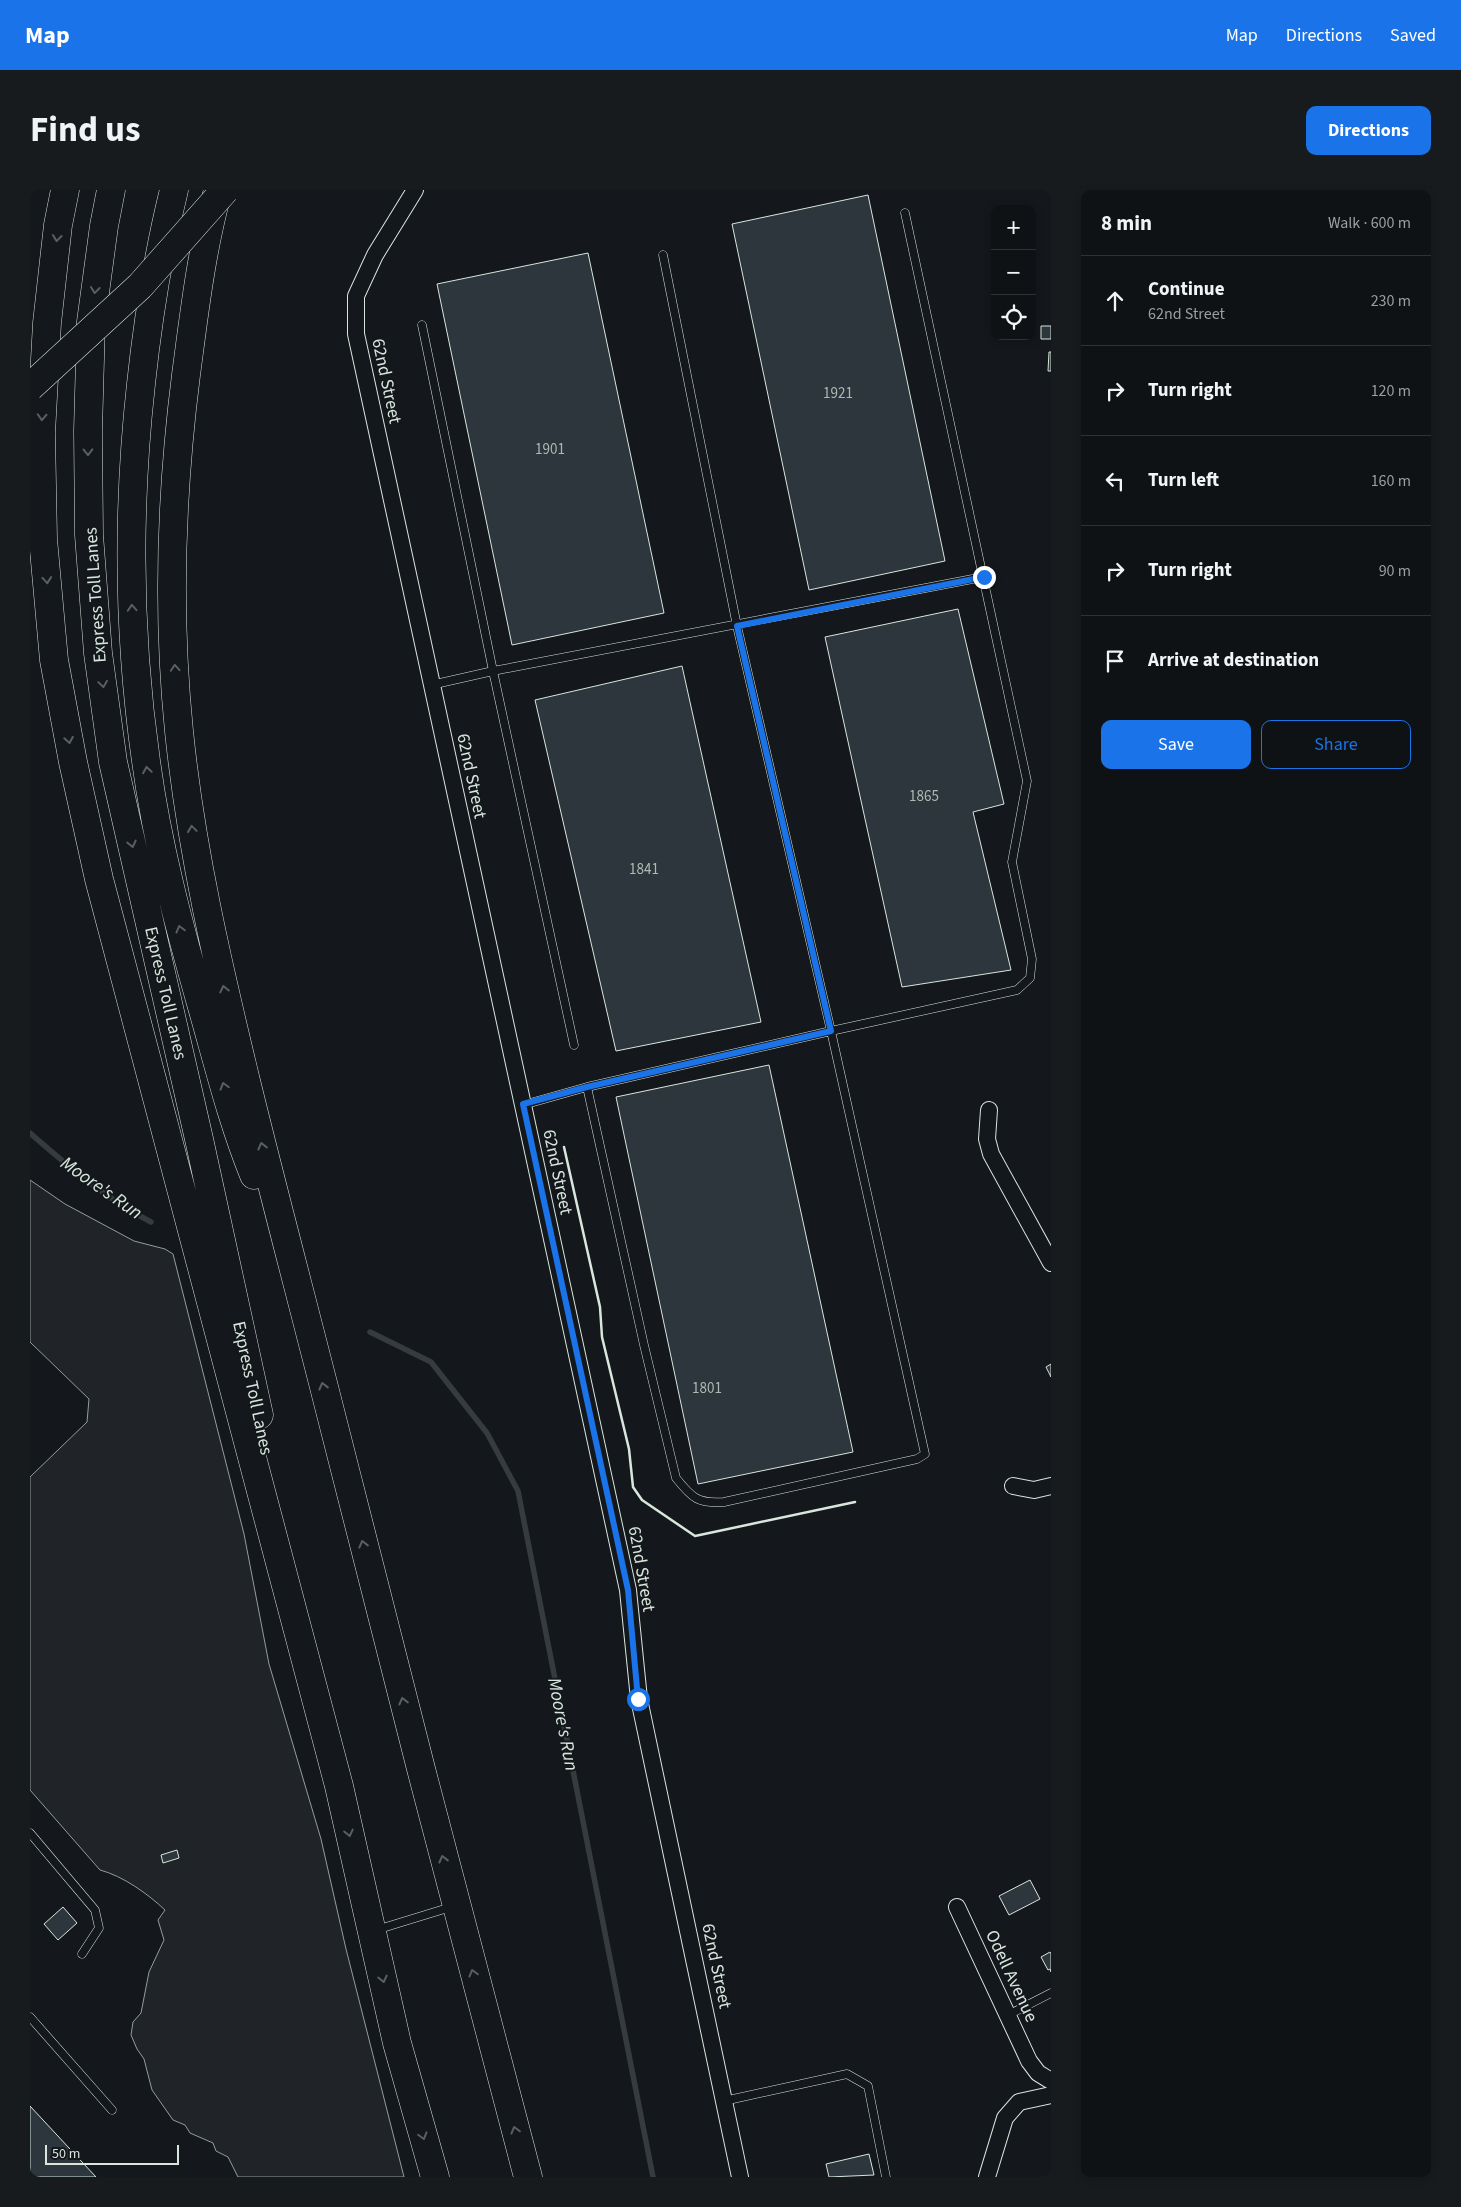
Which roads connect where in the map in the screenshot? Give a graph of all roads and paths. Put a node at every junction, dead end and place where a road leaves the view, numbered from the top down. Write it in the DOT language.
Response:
graph roads {
  1 [pos="65,190"];
  2 [pos="111,190"];
  3 [pos="174,190"];
  4 [pos="218,190"];
  5 [pos="225,190"];
  6 [pos="415,190"];
  7 [pos="905,213"];
  8 [pos="663,255"];
  9 [pos="422,325"];
  10 [pos="30,387"];
  11 [pos="984,577"];
  12 [pos="737,626"];
  13 [pos="493,671"];
  14 [pos="431,685"];
  15 [pos="831,1031"];
  16 [pos="574,1045"];
  17 [pos="587,1087"];
  18 [pos="523,1104"];
  19 [pos="989,1110"];
  20 [pos="292,1262"];
  21 [pos="1051,1263"];
  22 [pos="1013,1486"];
  23 [pos="1051,1486"];
  24 [pos="339,1786"];
  25 [pos="30,1833"];
  26 [pos="456,1906"];
  27 [pos="957,1907"];
  28 [pos="372,1932"];
  29 [pos="82,1954"];
  30 [pos="1051,1993"];
  31 [pos="1008,2015"];
  32 [pos="30,2017"];
  33 [pos="1051,2081"];
  34 [pos="1051,2095"];
  35 [pos="724,2101"];
  36 [pos="112,2110"];
  37 [pos="435,2177"];
  38 [pos="528,2177"];
  39 [pos="740,2177"];
  40 [pos="886,2177"];
  41 [pos="988,2177"];
  1 -- 24 [label="highway, one-way"];
  2 -- 24 [label="highway, Express Toll Lanes, one-way"];
  20 -- 3 [label="highway, Express Toll Lanes, one-way"];
  20 -- 4 [label="highway, one-way"];
  5 -- 10 [label="highway, bridge"];
  6 -- 14 [label="street, 62nd Street"];
  7 -- 11 [label="lane"];
  8 -- 12 [label="lane"];
  9 -- 13 [label="lane"];
  11 -- 12 [label="lane"];
  11 -- 15 [label="lane"];
  12 -- 13 [label="lane"];
  12 -- 15 [label="lane"];
  13 -- 14 [label="lane"];
  13 -- 16 [label="lane"];
  14 -- 18 [label="street, 62nd Street"];
  15 -- 17 [label="lane"];
  15 -- 17 [label="lane"];
  17 -- 18 [label="lane"];
  18 -- 35 [label="street, 62nd Street"];
  19 -- 21 [label="street"];
  26 -- 20 [label="highway, one-way"];
  22 -- 23 [label="street"];
  24 -- 28 [label="highway, one-way"];
  25 -- 29 [label="lane"];
  26 -- 28 [label="lane"];
  38 -- 26 [label="highway, one-way"];
  27 -- 31 [label="street, Odell Avenue"];
  28 -- 37 [label="highway, one-way"];
  30 -- 31 [label="lane"];
  31 -- 33 [label="street, Odell Avenue"];
  32 -- 36 [label="lane"];
  34 -- 41 [label="street"];
  35 -- 39 [label="street, 62nd Street"];
  35 -- 40 [label="lane"];
}
